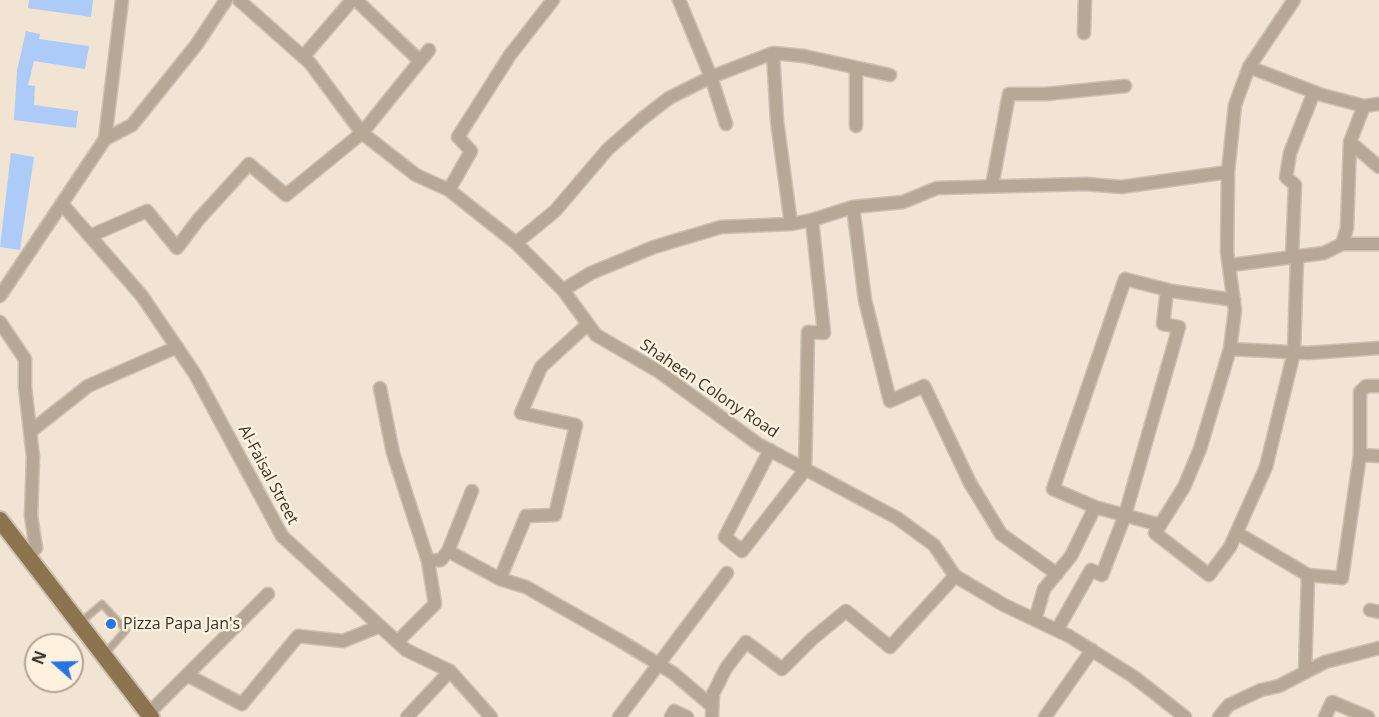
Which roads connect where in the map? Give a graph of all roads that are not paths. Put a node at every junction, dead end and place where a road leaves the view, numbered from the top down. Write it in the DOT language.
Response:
graph roads {
  1 [pos="122,0"];
  2 [pos="226,0"];
  3 [pos="239,0"];
  4 [pos="354,0"];
  5 [pos="553,0"];
  6 [pos="679,0"];
  7 [pos="1085,0"];
  8 [pos="1294,0"];
  9 [pos="1084,33"];
  10 [pos="429,50"];
  11 [pos="773,53"];
  12 [pos="303,57"];
  13 [pos="420,61"];
  14 [pos="1249,67"];
  15 [pos="856,68"];
  16 [pos="891,75"];
  17 [pos="711,77"];
  18 [pos="1125,86"];
  19 [pos="1314,92"];
  20 [pos="1379,104"];
  21 [pos="1364,106"];
  22 [pos="726,124"];
  23 [pos="856,126"];
  24 [pos="362,133"];
  25 [pos="105,140"];
  26 [pos="1350,142"];
  27 [pos="1379,167"];
  28 [pos="1228,172"];
  29 [pos="992,186"];
  30 [pos="449,190"];
  31 [pos="62,204"];
  32 [pos="853,207"];
  33 [pos="812,220"];
  34 [pos="791,224"];
  35 [pos="90,236"];
  36 [pos="516,243"];
  37 [pos="1342,244"];
  38 [pos="1379,244"];
  39 [pos="1295,257"];
  40 [pos="1231,265"];
  41 [pos="563,290"];
  42 [pos="1167,290"];
  43 [pos="0,296"];
  44 [pos="1234,300"];
  45 [pos="0,322"];
  46 [pos="588,324"];
  47 [pos="177,347"];
  48 [pos="1379,348"];
  49 [pos="1230,349"];
  50 [pos="1294,352"];
  51 [pos="1379,386"];
  52 [pos="380,388"];
  53 [pos="31,431"];
  54 [pos="770,450"];
  55 [pos="1360,455"];
  56 [pos="1379,456"];
  57 [pos="806,470"];
  58 [pos="472,491"];
  59 [pos="1095,507"];
  60 [pos="1125,515"];
  61 [pos="0,520"];
  62 [pos="1160,525"];
  63 [pos="1236,533"];
  64 [pos="0,537"];
  65 [pos="448,551"];
  66 [pos="28,557"];
  67 [pos="428,561"];
  68 [pos="727,573"];
  69 [pos="1056,574"];
  70 [pos="1308,575"];
  71 [pos="955,576"];
  72 [pos="500,579"];
  73 [pos="268,594"];
  74 [pos="1035,620"];
  75 [pos="79,624"];
  76 [pos="380,626"];
  77 [pos="1057,630"];
  78 [pos="397,642"];
  79 [pos="1379,648"];
  80 [pos="1092,650"];
  81 [pos="101,659"];
  82 [pos="658,664"];
  83 [pos="450,671"];
  84 [pos="1305,672"];
  85 [pos="187,675"];
  86 [pos="712,711"];
  87 [pos="146,716"];
  88 [pos="407,717"];
  89 [pos="491,717"];
  90 [pos="619,717"];
  91 [pos="671,717"];
  92 [pos="687,717"];
  93 [pos="1045,717"];
  94 [pos="1185,717"];
  95 [pos="1219,717"];
  96 [pos="1325,717"];
  97 [pos="1368,717"];
  1 -- 25 [label="street"];
  2 -- 25 [label="street"];
  3 -- 12 [label="street, Shaheen Colony Road"];
  4 -- 12 [label="street"];
  4 -- 13 [label="street"];
  5 -- 30 [label="street"];
  6 -- 17 [label="street"];
  7 -- 9 [label="street"];
  8 -- 14 [label="street"];
  10 -- 13 [label="street"];
  11 -- 15 [label="street"];
  11 -- 17 [label="street"];
  11 -- 34 [label="street"];
  12 -- 24 [label="street, Shaheen Colony Road"];
  13 -- 24 [label="street"];
  14 -- 19 [label="street"];
  14 -- 28 [label="street"];
  15 -- 16 [label="street"];
  15 -- 23 [label="street"];
  17 -- 22 [label="street"];
  17 -- 36 [label="street"];
  18 -- 29 [label="street"];
  19 -- 21 [label="street"];
  19 -- 39 [label="street"];
  20 -- 21 [label="street"];
  21 -- 26 [label="street"];
  24 -- 30 [label="street, Shaheen Colony Road"];
  24 -- 35 [label="street"];
  25 -- 31 [label="street"];
  26 -- 27 [label="street"];
  26 -- 37 [label="street"];
  28 -- 29 [label="street"];
  28 -- 40 [label="street"];
  29 -- 32 [label="street"];
  30 -- 36 [label="street, Shaheen Colony Road"];
  31 -- 35 [label="street, Al-Faisal Street"];
  31 -- 43 [label="street"];
  32 -- 33 [label="street"];
  32 -- 69 [label="street"];
  33 -- 34 [label="street"];
  33 -- 57 [label="street"];
  34 -- 41 [label="street"];
  35 -- 47 [label="street, Al-Faisal Street"];
  36 -- 41 [label="street, Shaheen Colony Road"];
  37 -- 38 [label="street"];
  37 -- 39 [label="street"];
  39 -- 40 [label="street"];
  39 -- 50 [label="street"];
  40 -- 44 [label="street"];
  41 -- 46 [label="street, Shaheen Colony Road"];
  42 -- 44 [label="street"];
  42 -- 59 [label="street"];
  42 -- 60 [label="street"];
  44 -- 49 [label="street"];
  45 -- 53 [label="street"];
  46 -- 54 [label="street, Shaheen Colony Road"];
  46 -- 72 [label="street"];
  47 -- 53 [label="street"];
  47 -- 76 [label="street, Al-Faisal Street"];
  48 -- 50 [label="street"];
  49 -- 50 [label="street"];
  49 -- 62 [label="street"];
  50 -- 63 [label="street"];
  51 -- 55 [label="street"];
  52 -- 67 [label="street"];
  53 -- 66 [label="street"];
  54 -- 57 [label="street, Shaheen Colony Road"];
  54 -- 57 [label="street"];
  55 -- 56 [label="street"];
  55 -- 70 [label="street"];
  57 -- 71 [label="street, Shaheen Colony Road"];
  58 -- 65 [label="street"];
  59 -- 60 [label="street"];
  59 -- 69 [label="street"];
  60 -- 62 [label="street"];
  60 -- 77 [label="street"];
  61 -- 66 [label="main road"];
  62 -- 63 [label="street"];
  63 -- 70 [label="street"];
  64 -- 81 [label="main road"];
  65 -- 67 [label="street"];
  65 -- 72 [label="street"];
  66 -- 75 [label="main road"];
  67 -- 78 [label="street"];
  68 -- 82 [label="street"];
  69 -- 74 [label="street"];
  70 -- 84 [label="street"];
  71 -- 74 [label="street, Shaheen Colony Road"];
  71 -- 86 [label="street"];
  72 -- 82 [label="street"];
  73 -- 85 [label="street"];
  74 -- 77 [label="street, Shaheen Colony Road"];
  75 -- 81 [label="main road"];
  75 -- 81 [label="lane"];
  76 -- 78 [label="street, Al-Faisal Street"];
  76 -- 85 [label="street"];
  77 -- 80 [label="street, Shaheen Colony Road"];
  78 -- 83 [label="street, Al-Faisal Street"];
  79 -- 84 [label="street"];
  80 -- 93 [label="street"];
  80 -- 94 [label="street, Shaheen Colony Road"];
  81 -- 87 [label="main road"];
  82 -- 86 [label="street"];
  82 -- 90 [label="street"];
  83 -- 88 [label="street"];
  83 -- 89 [label="street, Al-Faisal Street"];
  84 -- 95 [label="street"];
  85 -- 87 [label="street"];
  91 -- 92 [label="street"];
  96 -- 97 [label="street"];
}
